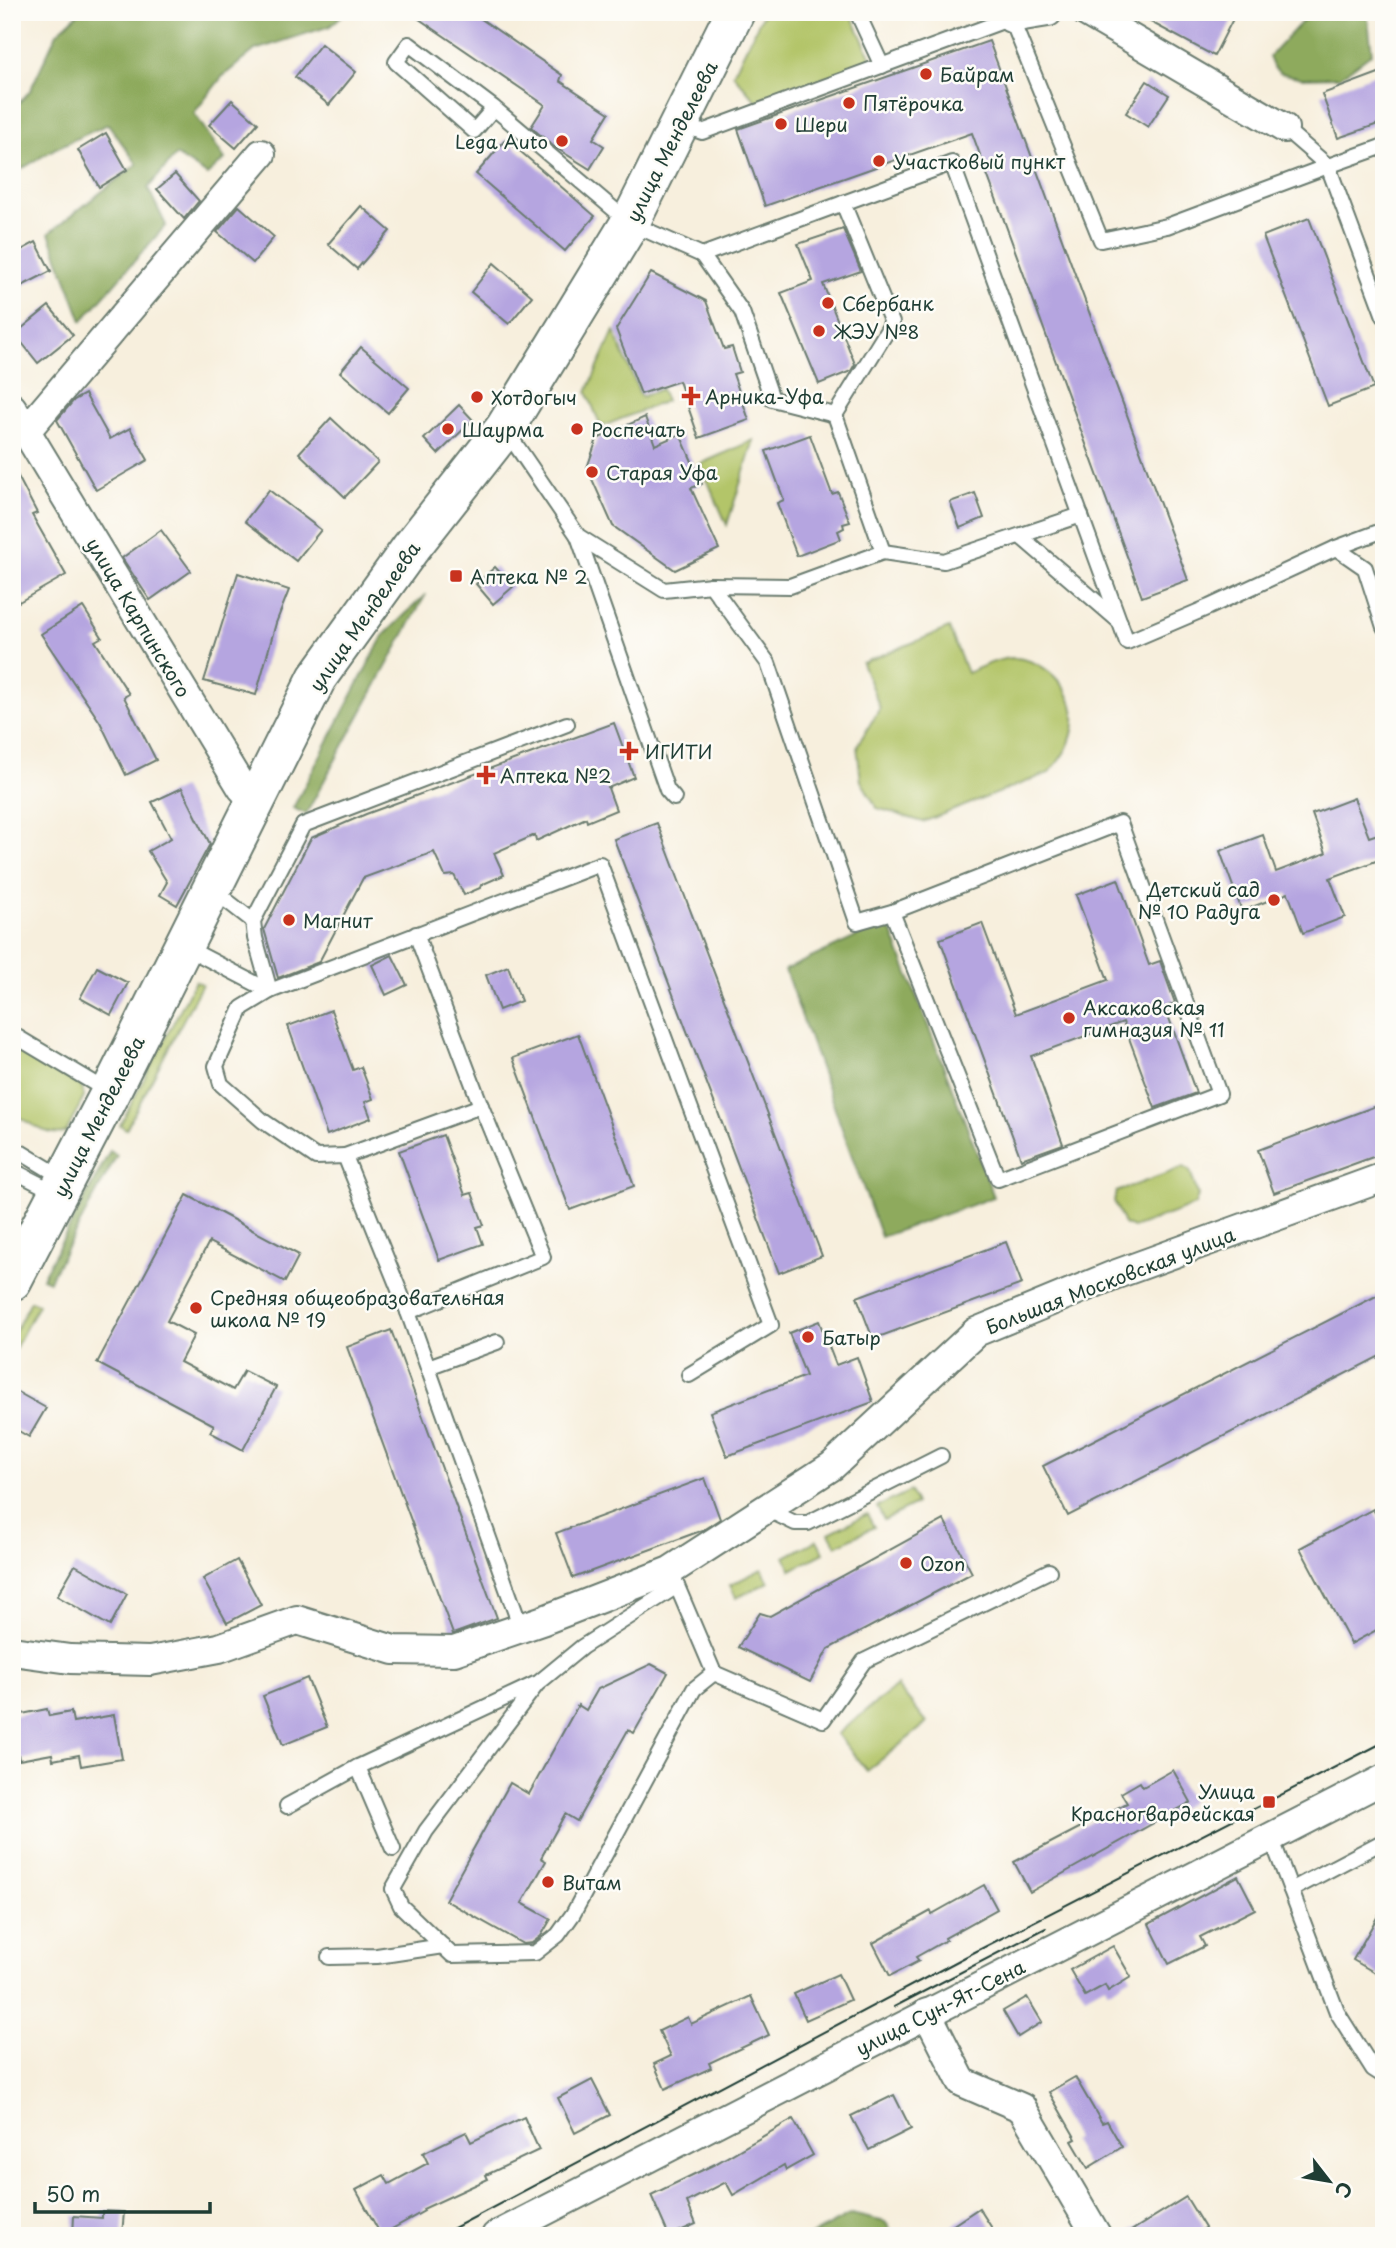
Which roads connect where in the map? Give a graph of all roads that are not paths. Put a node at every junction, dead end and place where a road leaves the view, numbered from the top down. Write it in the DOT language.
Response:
graph roads {
  1 [pos="736,12"];
  2 [pos="857,12"];
  3 [pos="1048,12"];
  4 [pos="1087,12"];
  5 [pos="1010,15"];
  6 [pos="882,66"];
  7 [pos="494,108"];
  8 [pos="681,124"];
  9 [pos="1284,128"];
  10 [pos="1384,146"];
  11 [pos="261,155"];
  12 [pos="1328,166"];
  13 [pos="844,203"];
  14 [pos="630,223"];
  15 [pos="702,255"];
  16 [pos="1384,316"];
  17 [pos="835,415"];
  18 [pos="19,419"];
  19 [pos="505,428"];
  20 [pos="1082,515"];
  21 [pos="1384,530"];
  22 [pos="578,536"];
  23 [pos="1020,536"];
  24 [pos="1336,548"];
  25 [pos="883,552"];
  26 [pos="710,585"];
  27 [pos="1121,622"];
  28 [pos="1384,627"];
  29 [pos="567,724"];
  30 [pos="674,798"];
  31 [pos="254,801"];
  32 [pos="211,888"];
  33 [pos="892,912"];
  34 [pos="254,921"];
  35 [pos="416,934"];
  36 [pos="183,946"];
  37 [pos="270,991"];
  38 [pos="12,1034"];
  39 [pos="110,1093"];
  40 [pos="481,1106"];
  41 [pos="12,1147"];
  42 [pos="345,1157"];
  43 [pos="12,1170"];
  44 [pos="1384,1177"];
  45 [pos="62,1187"];
  46 [pos="12,1281"];
  47 [pos="408,1312"];
  48 [pos="497,1342"];
  49 [pos="428,1367"];
  50 [pos="689,1375"];
  51 [pos="941,1456"];
  52 [pos="766,1509"];
  53 [pos="1049,1571"];
  54 [pos="674,1579"];
  55 [pos="522,1628"];
  56 [pos="12,1651"];
  57 [pos="714,1673"];
  58 [pos="537,1684"];
  59 [pos="358,1767"];
  60 [pos="1384,1779"];
  61 [pos="287,1806"];
  62 [pos="1271,1837"];
  63 [pos="1384,1841"];
  64 [pos="393,1849"];
  65 [pos="1291,1890"];
  66 [pos="443,1947"];
  67 [pos="329,1957"];
  68 [pos="927,2013"];
  69 [pos="1384,2076"];
  70 [pos="496,2236"];
  71 [pos="1097,2236"];
  1 -- 8 [label="main road, улица Менделеева"];
  2 -- 6 [label="lane"];
  3 -- 5 [label="street"];
  4 -- 9 [label="street"];
  5 -- 6 [label="lane"];
  5 -- 12 [label="lane"];
  6 -- 8 [label="lane"];
  7 -- 7 [label="lane"];
  7 -- 14 [label="lane"];
  8 -- 14 [label="main road, улица Менделеева"];
  9 -- 12 [label="lane"];
  10 -- 12 [label="lane"];
  11 -- 18 [label="street, улица Карпинского"];
  12 -- 16 [label="lane"];
  13 -- 15 [label="lane"];
  13 -- 17 [label="lane"];
  13 -- 20 [label="lane"];
  14 -- 15 [label="lane"];
  14 -- 19 [label="main road, улица Менделеева"];
  15 -- 17 [label="lane"];
  17 -- 25 [label="lane"];
  18 -- 31 [label="street, улица Карпинского"];
  19 -- 22 [label="lane"];
  19 -- 31 [label="main road, улица Менделеева"];
  20 -- 23 [label="lane"];
  20 -- 27 [label="lane"];
  21 -- 24 [label="lane"];
  22 -- 26 [label="lane"];
  22 -- 30 [label="lane"];
  23 -- 25 [label="lane"];
  23 -- 27 [label="lane"];
  24 -- 27 [label="lane"];
  24 -- 28 [label="lane"];
  25 -- 26 [label="lane"];
  26 -- 33 [label="lane"];
  29 -- 34 [label="lane"];
  31 -- 32 [label="main road, улица Менделеева"];
  32 -- 34 [label="lane"];
  32 -- 36 [label="main road, улица Менделеева"];
  33 -- 33 [label="lane"];
  34 -- 37 [label="lane"];
  35 -- 37 [label="lane"];
  35 -- 40 [label="lane"];
  35 -- 50 [label="lane"];
  36 -- 37 [label="lane"];
  36 -- 39 [label="main road, улица Менделеева"];
  37 -- 42 [label="lane"];
  38 -- 39 [label="lane"];
  39 -- 45 [label="main road, улица Менделеева"];
  40 -- 42 [label="lane"];
  40 -- 47 [label="lane"];
  41 -- 45 [label="lane"];
  42 -- 47 [label="lane"];
  43 -- 45 [label="lane"];
  44 -- 52 [label="street, Большая Московская улица"];
  45 -- 46 [label="main road, улица Менделеева"];
  47 -- 49 [label="lane"];
  48 -- 49 [label="lane"];
  49 -- 55 [label="lane"];
  51 -- 52 [label="lane"];
  52 -- 54 [label="street, Большая Московская улица"];
  53 -- 57 [label="lane"];
  54 -- 55 [label="street, Большая Московская улица"];
  54 -- 57 [label="lane"];
  54 -- 58 [label="lane"];
  55 -- 56 [label="street, Большая Московская улица"];
  57 -- 66 [label="lane"];
  58 -- 59 [label="lane"];
  58 -- 66 [label="lane"];
  59 -- 61 [label="lane"];
  59 -- 64 [label="lane"];
  60 -- 62 [label="street, улица Сун-Ят-Сена"];
  62 -- 65 [label="lane"];
  62 -- 68 [label="street, улица Сун-Ят-Сена"];
  63 -- 65 [label="lane"];
  65 -- 69 [label="lane"];
  66 -- 67 [label="lane"];
  68 -- 70 [label="street, улица Сун-Ят-Сена"];
  68 -- 71 [label="street"];
}
